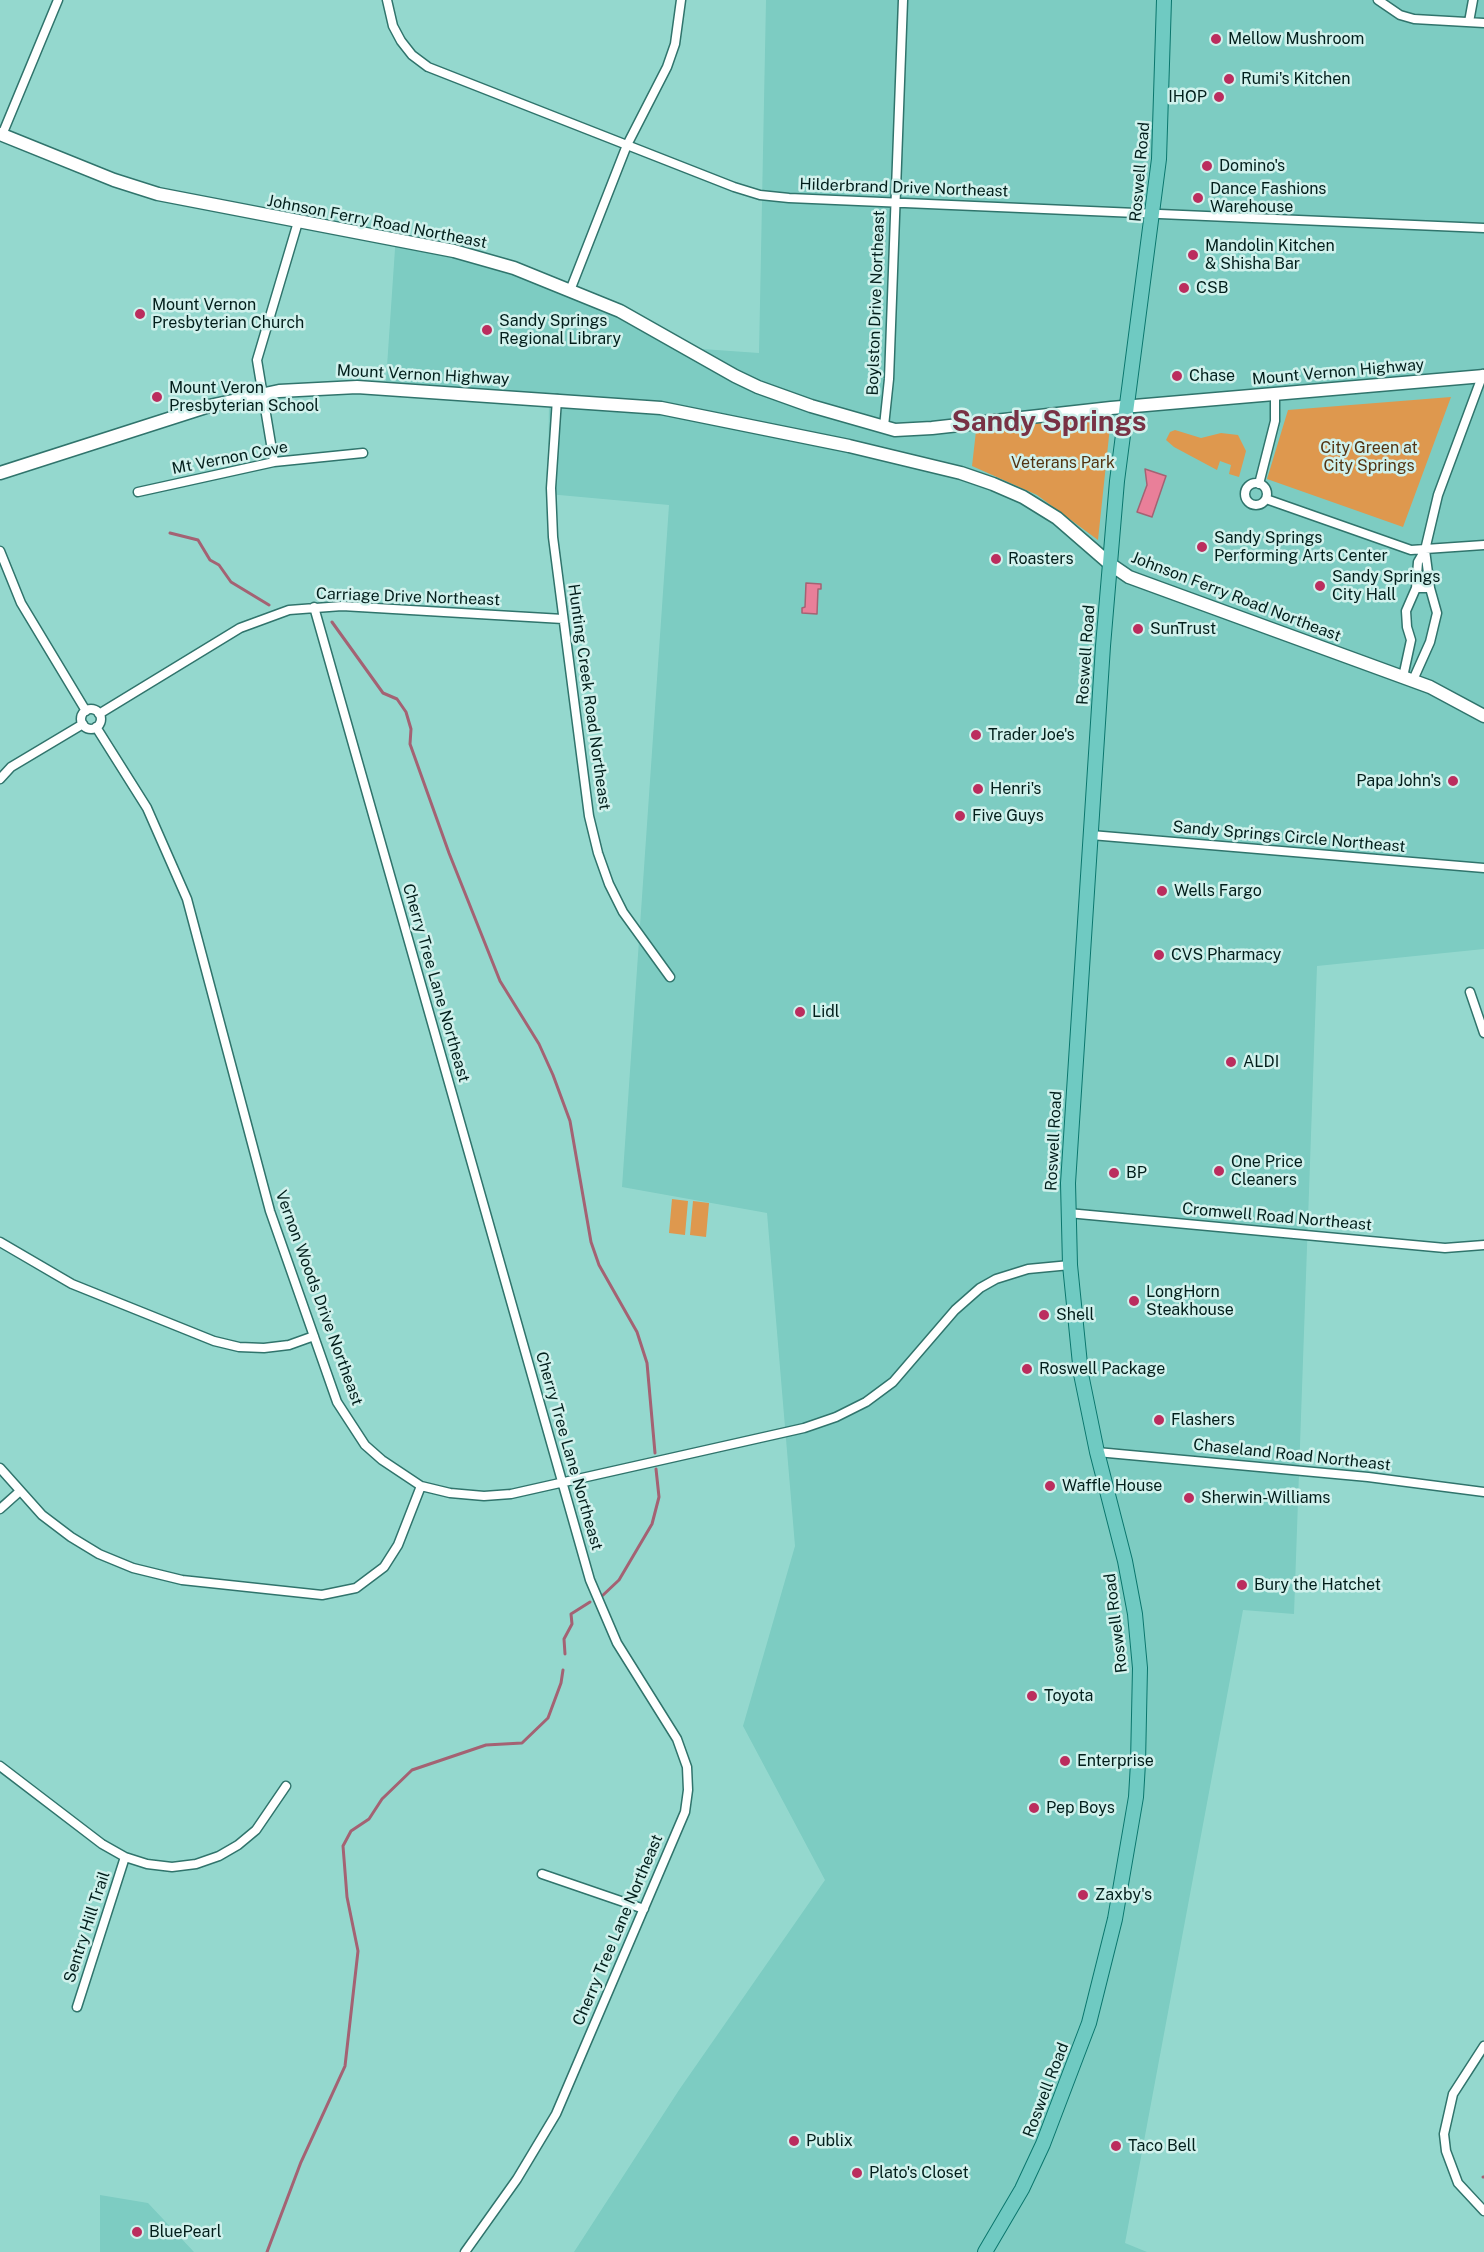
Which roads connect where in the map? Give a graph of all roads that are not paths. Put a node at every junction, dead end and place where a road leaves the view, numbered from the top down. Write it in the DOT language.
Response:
graph roads {
  1 [pos="58,0"];
  2 [pos="387,0"];
  3 [pos="681,0"];
  4 [pos="903,0"];
  5 [pos="1164,0"];
  6 [pos="1378,0"];
  7 [pos="1466,0"];
  8 [pos="1473,0"];
  9 [pos="1470,12"];
  10 [pos="1469,22"];
  11 [pos="1484,23"];
  12 [pos="1,135"];
  13 [pos="627,145"];
  14 [pos="895,203"];
  15 [pos="1154,214"];
  16 [pos="298,222"];
  17 [pos="1484,228"];
  18 [pos="571,288"];
  19 [pos="1483,374"];
  20 [pos="260,394"];
  21 [pos="1275,395"];
  22 [pos="557,399"];
  23 [pos="1128,408"];
  24 [pos="840,414"];
  25 [pos="884,426"];
  26 [pos="816,441"];
  27 [pos="363,453"];
  28 [pos="273,462"];
  29 [pos="0,473"];
  30 [pos="1259,484"];
  31 [pos="138,492"];
  32 [pos="1266,499"];
  33 [pos="1484,545"];
  34 [pos="1425,550"];
  35 [pos="0,551"];
  36 [pos="1110,564"];
  37 [pos="1416,588"];
  38 [pos="1430,588"];
  39 [pos="314,607"];
  40 [pos="563,619"];
  41 [pos="1412,640"];
  42 [pos="1430,642"];
  43 [pos="1408,679"];
  44 [pos="86,711"];
  45 [pos="99,714"];
  46 [pos="1484,716"];
  47 [pos="83,724"];
  48 [pos="96,727"];
  49 [pos="0,779"];
  50 [pos="1091,835"];
  51 [pos="1484,868"];
  52 [pos="669,977"];
  53 [pos="1470,992"];
  54 [pos="1484,1033"];
  55 [pos="1068,1213"];
  56 [pos="0,1242"];
  57 [pos="1484,1245"];
  58 [pos="1070,1265"];
  59 [pos="314,1336"];
  60 [pos="1097,1452"];
  61 [pos="0,1468"];
  62 [pos="563,1483"];
  63 [pos="421,1486"];
  64 [pos="19,1492"];
  65 [pos="1484,1492"];
  66 [pos="0,1509"];
  67 [pos="0,1766"];
  68 [pos="286,1786"];
  69 [pos="125,1857"];
  70 [pos="542,1874"];
  71 [pos="644,1909"];
  72 [pos="77,2007"];
  73 [pos="1484,2046"];
  74 [pos="1484,2211"];
  75 [pos="465,2252"];
  76 [pos="985,2252"];
  1 -- 12 [label="street"];
  2 -- 13 [label="street, Hilderbrand Drive Northeast"];
  3 -- 13 [label="street"];
  4 -- 14 [label="street, Boylston Drive Northeast"];
  5 -- 15 [label="main road, Roswell Road"];
  6 -- 10 [label="street"];
  7 -- 9 [label="street"];
  8 -- 9 [label="street"];
  9 -- 10 [label="street"];
  10 -- 11 [label="street"];
  12 -- 16 [label="street, Johnson Ferry Road Northeast"];
  13 -- 14 [label="street, Hilderbrand Drive Northeast"];
  13 -- 18 [label="street"];
  14 -- 15 [label="street, Hilderbrand Drive Northeast"];
  14 -- 25 [label="street, Boylston Drive Northeast"];
  15 -- 17 [label="street, Hilderbrand Drive Northeast"];
  15 -- 23 [label="main road, Roswell Road"];
  16 -- 18 [label="street, Johnson Ferry Road Northeast"];
  16 -- 20 [label="street"];
  18 -- 24 [label="street, Johnson Ferry Road Northeast"];
  19 -- 21 [label="street, Mount Vernon Highway"];
  19 -- 34 [label="street"];
  20 -- 22 [label="street, Mount Vernon Highway"];
  20 -- 28 [label="street"];
  20 -- 29 [label="street, Mount Vernon Highway"];
  21 -- 23 [label="street, Mount Vernon Highway"];
  21 -- 30 [label="street"];
  22 -- 26 [label="street, Mount Vernon Highway"];
  22 -- 40 [label="street, Hunting Creek Road Northeast"];
  23 -- 25 [label="street, Mount Vernon Highway"];
  23 -- 36 [label="main road, Roswell Road"];
  24 -- 25 [label="street, Mount Vernon Highway"];
  26 -- 36 [label="street, Johnson Ferry Road Northeast"];
  27 -- 28 [label="street, Mt Vernon Cove"];
  28 -- 31 [label="street, Mt Vernon Cove"];
  30 -- 32 [label="street"];
  30 -- 32 [label="street"];
  32 -- 34 [label="street"];
  33 -- 34 [label="street"];
  34 -- 37 [label="street"];
  34 -- 38 [label="street"];
  35 -- 44 [label="street"];
  36 -- 43 [label="street, Johnson Ferry Road Northeast"];
  36 -- 50 [label="main road, Roswell Road"];
  37 -- 38 [label="street"];
  37 -- 41 [label="street"];
  38 -- 42 [label="street"];
  39 -- 40 [label="street, Carriage Drive Northeast"];
  39 -- 45 [label="street, Carriage Drive Northeast"];
  39 -- 62 [label="street, Cherry Tree Lane Northeast"];
  40 -- 52 [label="street, Hunting Creek Road Northeast"];
  41 -- 42 [label="street"];
  41 -- 43 [label="street"];
  42 -- 43 [label="street"];
  43 -- 46 [label="street, Johnson Ferry Road Northeast"];
  44 -- 45 [label="street"];
  44 -- 47 [label="street"];
  45 -- 48 [label="street"];
  47 -- 48 [label="street"];
  47 -- 49 [label="street"];
  48 -- 59 [label="street, Vernon Woods Drive Northeast"];
  50 -- 51 [label="street, Sandy Springs Circle Northeast"];
  50 -- 55 [label="main road, Roswell Road"];
  53 -- 54 [label="street"];
  55 -- 57 [label="street, Cromwell Road Northeast"];
  55 -- 58 [label="main road, Roswell Road"];
  56 -- 59 [label="street"];
  58 -- 60 [label="main road, Roswell Road"];
  58 -- 62 [label="street, Vernon Woods Drive Northeast"];
  59 -- 63 [label="street, Vernon Woods Drive Northeast"];
  60 -- 65 [label="street, Chaseland Road Northeast"];
  60 -- 76 [label="main road, Roswell Road"];
  61 -- 64 [label="street"];
  62 -- 63 [label="street, Vernon Woods Drive Northeast"];
  62 -- 71 [label="street, Cherry Tree Lane Northeast"];
  63 -- 64 [label="street"];
  64 -- 66 [label="street"];
  67 -- 69 [label="street"];
  68 -- 69 [label="street"];
  69 -- 72 [label="street, Sentry Hill Trail"];
  70 -- 71 [label="street"];
  71 -- 75 [label="street, Cherry Tree Lane Northeast"];
  73 -- 74 [label="street"];
}
